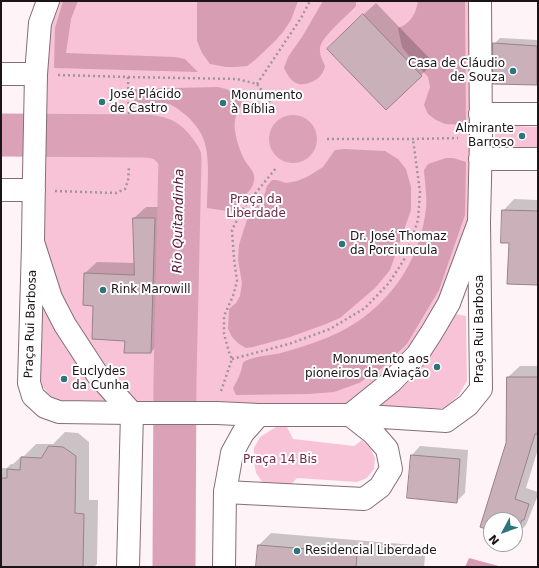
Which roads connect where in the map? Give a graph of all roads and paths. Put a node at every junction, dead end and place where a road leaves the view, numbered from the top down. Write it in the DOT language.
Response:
graph roads {
  1 [pos="41,1"];
  2 [pos="48,1"];
  3 [pos="310,1"];
  4 [pos="480,1"];
  5 [pos="40,23"];
  6 [pos="1,74"];
  7 [pos="128,77"];
  8 [pos="42,81"];
  9 [pos="257,84"];
  10 [pos="276,110"];
  11 [pos="480,114"];
  12 [pos="538,114"];
  13 [pos="129,117"];
  14 [pos="465,137"];
  15 [pos="327,139"];
  16 [pos="412,139"];
  17 [pos="480,159"];
  18 [pos="538,159"];
  19 [pos="129,167"];
  20 [pos="277,168"];
  21 [pos="39,185"];
  22 [pos="1,190"];
  23 [pos="479,222"];
  24 [pos="33,242"];
  25 [pos="232,359"];
  26 [pos="218,404"];
  27 [pos="132,413"];
  28 [pos="259,415"];
  29 [pos="350,415"];
  30 [pos="225,492"];
  31 [pos="128,567"];
  32 [pos="224,567"];
  1 -- 5 [label="main road"];
  2 -- 5 [label="main road"];
  3 -- 9 [label="path"];
  4 -- 11 [label="main road"];
  5 -- 8 [label="main road"];
  6 -- 8 [label="main road"];
  7 -- 8 [label="path"];
  7 -- 9 [label="path"];
  7 -- 13 [label="path"];
  8 -- 21 [label="main road"];
  9 -- 10 [label="path"];
  11 -- 12 [label="main road"];
  11 -- 17 [label="main road"];
  14 -- 16 [label="path"];
  15 -- 16 [label="path"];
  16 -- 25 [label="path"];
  17 -- 18 [label="main road"];
  17 -- 23 [label="main road"];
  19 -- 21 [label="path"];
  20 -- 25 [label="path"];
  21 -- 22 [label="main road"];
  21 -- 24 [label="main road"];
  23 -- 29 [label="main road"];
  23 -- 29 [label="main road, Praça Rui Barbosa"];
  24 -- 27 [label="main road"];
  24 -- 27 [label="main road, Praça Rui Barbosa"];
  25 -- 26 [label="path"];
  26 -- 27 [label="main road, Praça Rui Barbosa"];
  26 -- 28 [label="main road"];
  27 -- 31 [label="main road"];
  28 -- 29 [label="main road"];
  28 -- 30 [label="main road"];
  29 -- 30 [label="main road"];
  30 -- 32 [label="main road"];
}
